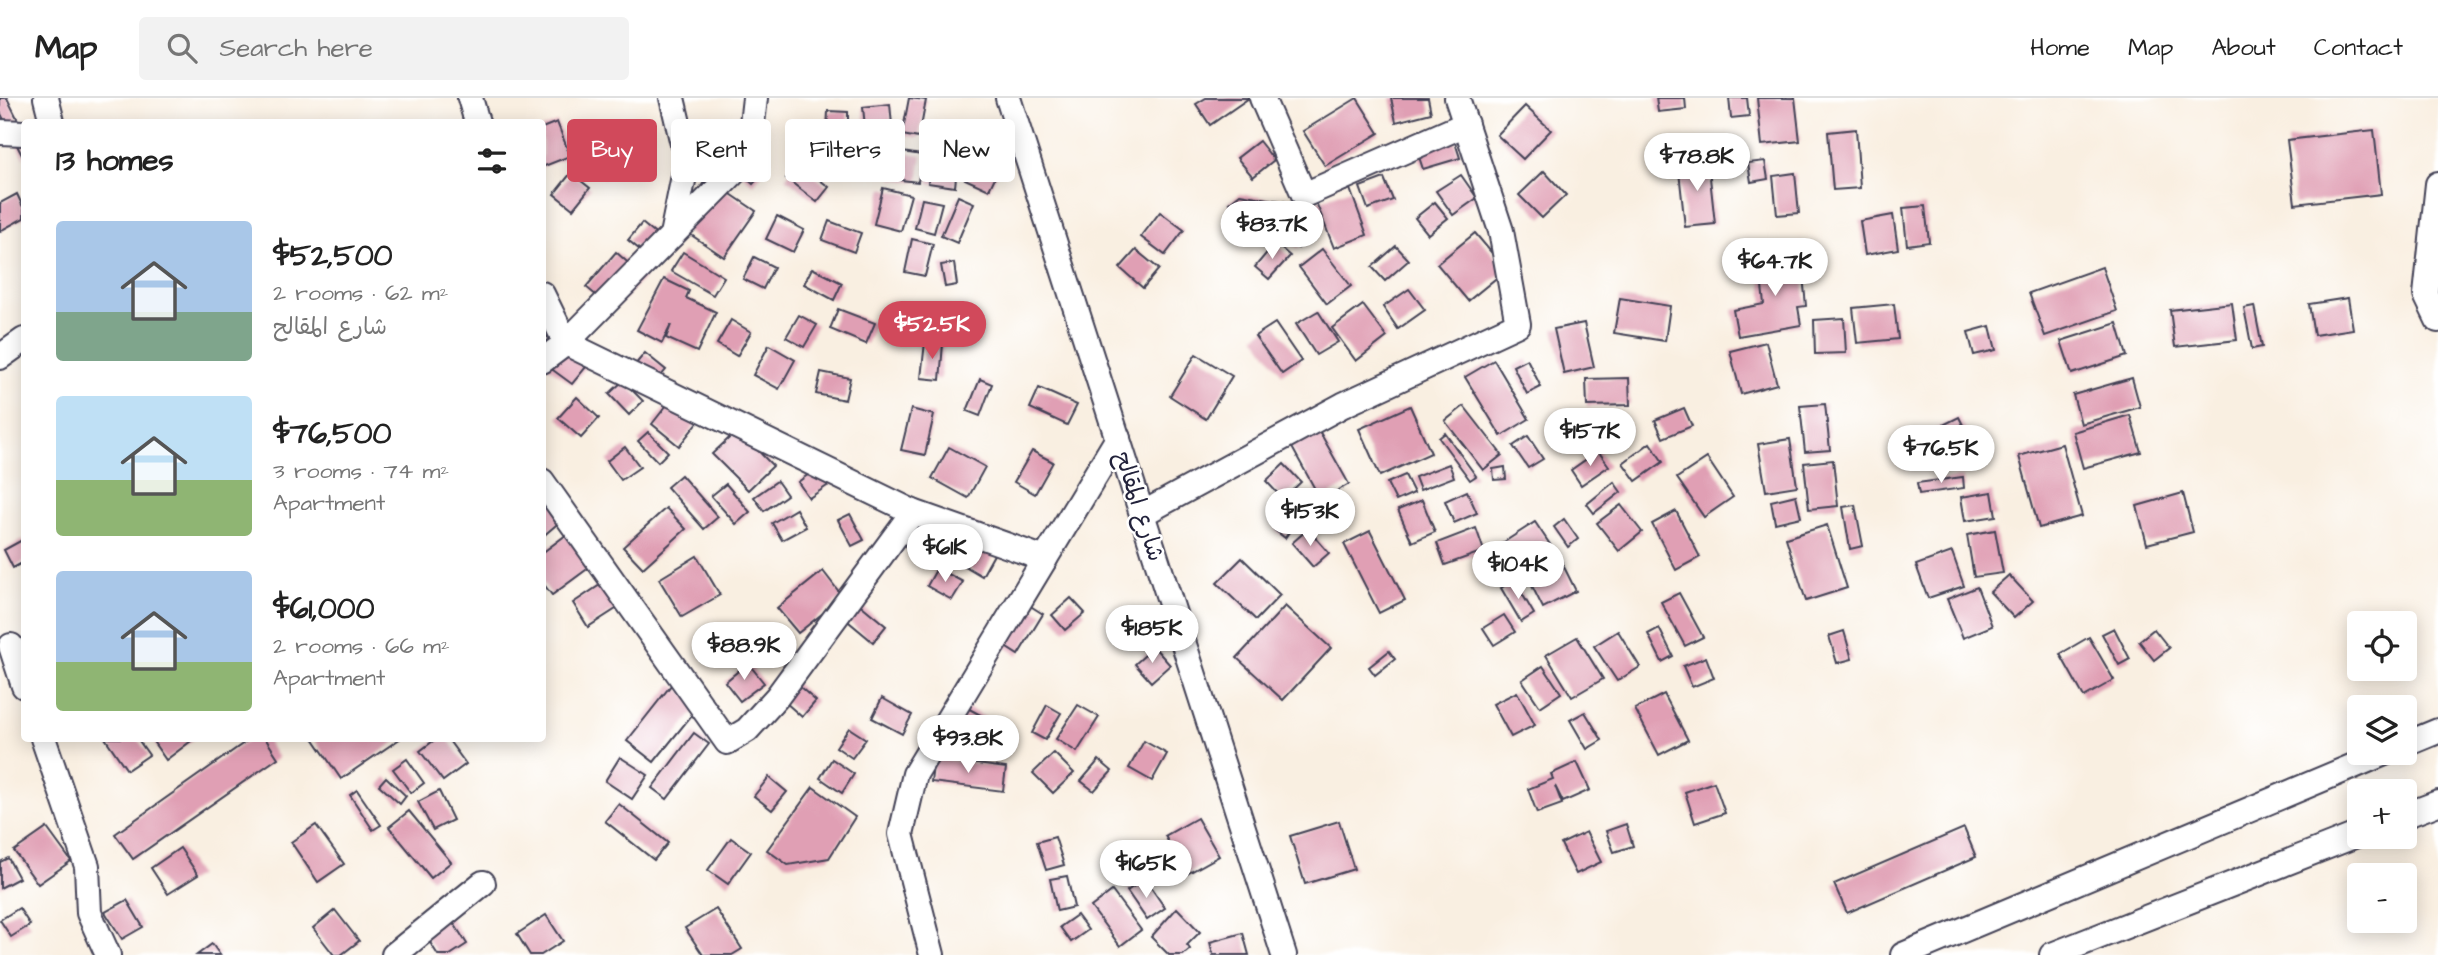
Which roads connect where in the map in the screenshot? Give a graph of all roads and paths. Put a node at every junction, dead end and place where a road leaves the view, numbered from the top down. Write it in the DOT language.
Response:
graph roads {
  1 [pos="46,98"];
  2 [pos="470,98"];
  3 [pos="672,98"];
  4 [pos="755,98"];
  5 [pos="1008,98"];
  6 [pos="1262,98"];
  7 [pos="1457,98"];
  8 [pos="51,119"];
  9 [pos="476,119"];
  10 [pos="1466,124"];
  11 [pos="0,132"];
  12 [pos="21,133"];
  13 [pos="2438,184"];
  14 [pos="671,235"];
  15 [pos="546,301"];
  16 [pos="2438,320"];
  17 [pos="21,342"];
  18 [pos="566,343"];
  19 [pos="0,357"];
  20 [pos="546,358"];
  21 [pos="1118,438"];
  22 [pos="546,487"];
  23 [pos="913,512"];
  24 [pos="1142,514"];
  25 [pos="1045,559"];
  26 [pos="12,646"];
  27 [pos="21,676"];
  28 [pos="2438,731"];
  29 [pos="2417,740"];
  30 [pos="44,742"];
  31 [pos="2356,765"];
  32 [pos="2438,803"];
  33 [pos="2417,811"];
  34 [pos="2347,839"];
  35 [pos="483,883"];
  36 [pos="108,955"];
  37 [pos="394,955"];
  38 [pos="932,955"];
  39 [pos="1284,955"];
  40 [pos="1903,955"];
  41 [pos="2052,955"];
  1 -- 8 [label="street"];
  2 -- 9 [label="street"];
  3 -- 14 [label="street"];
  4 -- 14 [label="street"];
  5 -- 21 [label="street, شارع المقالح"];
  6 -- 10 [label="street"];
  7 -- 10 [label="street"];
  10 -- 24 [label="street"];
  11 -- 12 [label="street"];
  13 -- 16 [label="street"];
  14 -- 18 [label="street"];
  15 -- 18 [label="street"];
  17 -- 19 [label="street"];
  18 -- 20 [label="street"];
  18 -- 23 [label="street"];
  21 -- 24 [label="street, شارع المقالح"];
  21 -- 25 [label="street"];
  22 -- 23 [label="street"];
  23 -- 25 [label="street"];
  24 -- 39 [label="street, شارع المقالح"];
  25 -- 38 [label="street"];
  26 -- 27 [label="street"];
  28 -- 29 [label="street"];
  30 -- 36 [label="street"];
  31 -- 40 [label="street"];
  32 -- 33 [label="street"];
  34 -- 41 [label="street"];
  35 -- 37 [label="street"];
}
